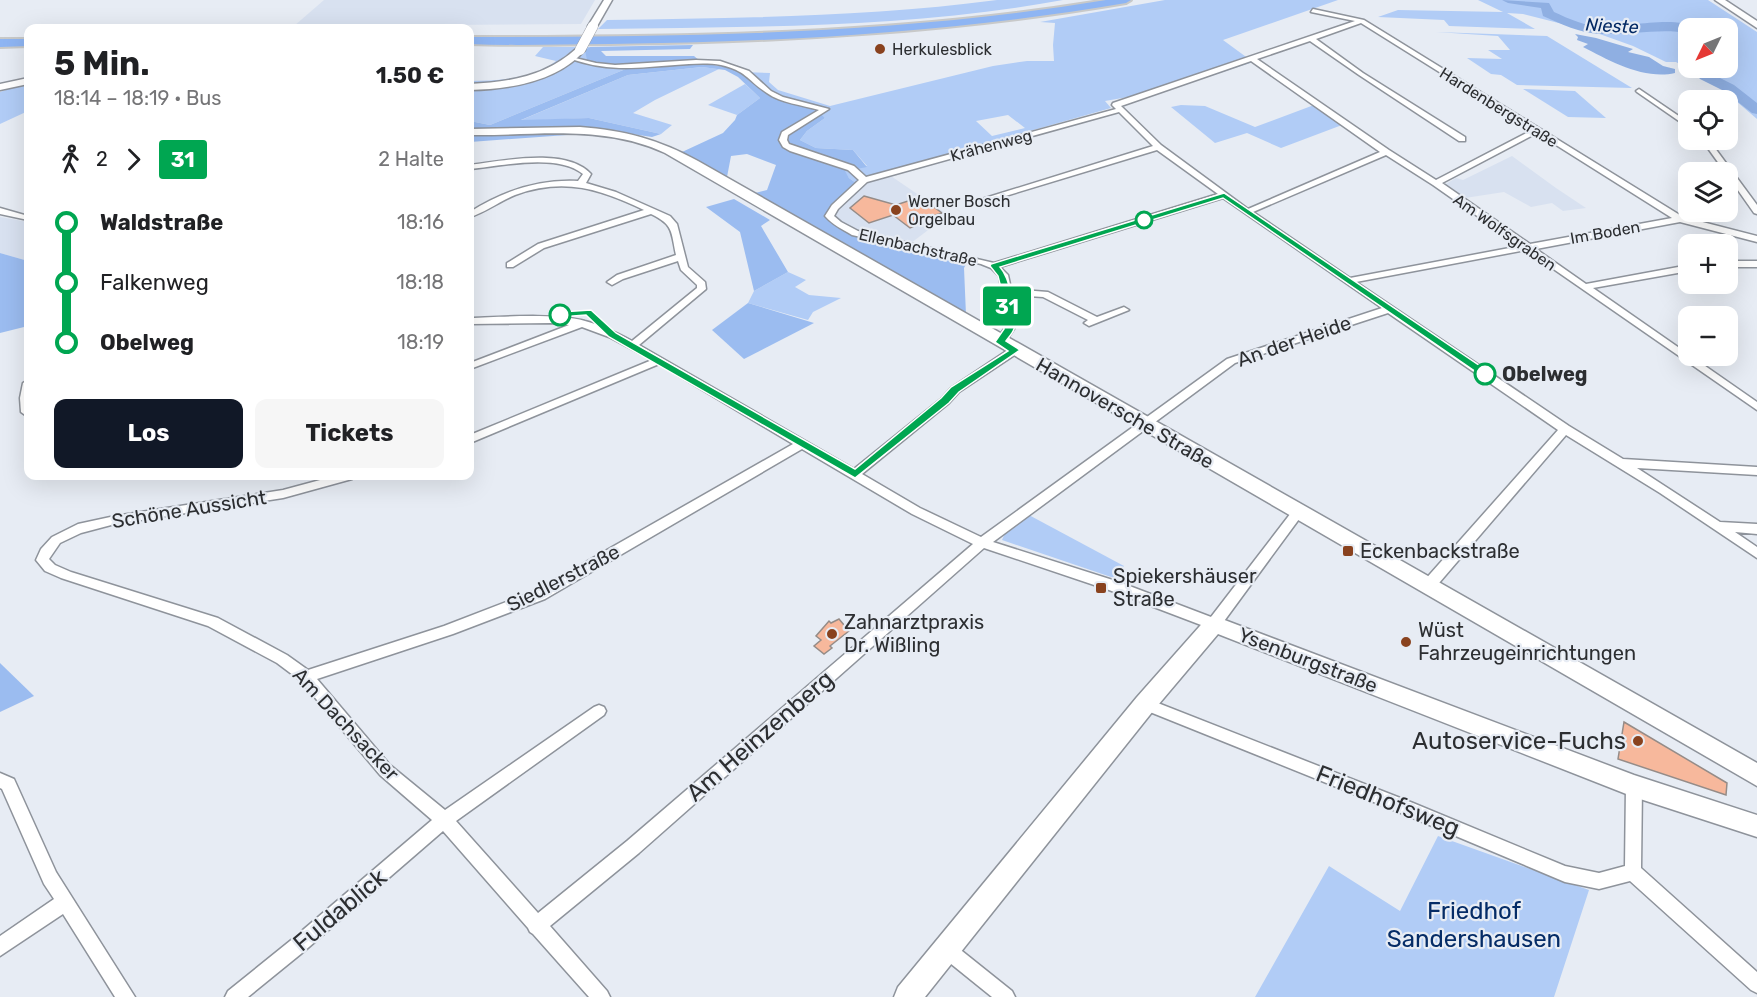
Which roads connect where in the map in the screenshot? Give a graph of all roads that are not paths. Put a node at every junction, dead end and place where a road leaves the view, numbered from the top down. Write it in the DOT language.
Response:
graph roads {
  1 [pos="608,0"];
  2 [pos="1090,0"];
  3 [pos="1125,0"];
  4 [pos="1719,0"];
  5 [pos="1313,11"];
  6 [pos="1009,20"];
  7 [pos="1362,21"];
  8 [pos="1757,25"];
  9 [pos="474,35"];
  10 [pos="0,37"];
  11 [pos="24,37"];
  12 [pos="903,39"];
  13 [pos="1312,39"];
  14 [pos="687,40"];
  15 [pos="474,41"];
  16 [pos="0,43"];
  17 [pos="24,43"];
  18 [pos="792,45"];
  19 [pos="576,54"];
  20 [pos="1252,59"];
  21 [pos="24,82"];
  22 [pos="0,87"];
  23 [pos="474,87"];
  24 [pos="1640,91"];
  25 [pos="1118,107"];
  26 [pos="1678,118"];
  27 [pos="1536,131"];
  28 [pos="474,132"];
  29 [pos="1462,139"];
  30 [pos="1158,147"];
  31 [pos="1713,150"];
  32 [pos="1386,152"];
  33 [pos="474,166"];
  34 [pos="864,180"];
  35 [pos="1436,183"];
  36 [pos="581,184"];
  37 [pos="1224,195"];
  38 [pos="986,199"];
  39 [pos="0,211"];
  40 [pos="651,211"];
  41 [pos="1757,211"];
  42 [pos="1247,212"];
  43 [pos="474,213"];
  44 [pos="24,217"];
  45 [pos="1678,218"];
  46 [pos="1678,219"];
  47 [pos="1692,222"];
  48 [pos="1757,239"];
  49 [pos="1524,246"];
  50 [pos="680,257"];
  51 [pos="1738,264"];
  52 [pos="1757,264"];
  53 [pos="510,265"];
  54 [pos="994,266"];
  55 [pos="1678,270"];
  56 [pos="1347,281"];
  57 [pos="612,282"];
  58 [pos="1583,287"];
  59 [pos="1007,292"];
  60 [pos="1389,309"];
  61 [pos="1124,310"];
  62 [pos="474,321"];
  63 [pos="582,324"];
  64 [pos="633,345"];
  65 [pos="1008,346"];
  66 [pos="660,360"];
  67 [pos="474,364"];
  68 [pos="1757,407"];
  69 [pos="1146,425"];
  70 [pos="1565,429"];
  71 [pos="474,437"];
  72 [pos="803,443"];
  73 [pos="1619,463"];
  74 [pos="1757,471"];
  75 [pos="855,474"];
  76 [pos="334,480"];
  77 [pos="1298,512"];
  78 [pos="1720,526"];
  79 [pos="1757,529"];
  80 [pos="982,543"];
  81 [pos="1757,553"];
  82 [pos="42,560"];
  83 [pos="1428,586"];
  84 [pos="1214,624"];
  85 [pos="306,676"];
  86 [pos="1145,704"];
  87 [pos="598,711"];
  88 [pos="1757,775"];
  89 [pos="0,780"];
  90 [pos="1634,786"];
  91 [pos="444,820"];
  92 [pos="1757,826"];
  93 [pos="1634,872"];
  94 [pos="65,902"];
  95 [pos="536,926"];
  96 [pos="0,947"];
  97 [pos="946,950"];
  98 [pos="1757,984"];
  99 [pos="126,997"];
  100 [pos="234,997"];
  101 [pos="600,997"];
  102 [pos="908,997"];
  103 [pos="1006,997"];
  1 -- 19 [label="main road, bridge"];
  2 -- 9 [label="highway"];
  3 -- 6 [label="highway"];
  4 -- 8 [label="main road"];
  5 -- 7 [label="street, Hardenbergstraße"];
  6 -- 12 [label="highway"];
  6 -- 14 [label="highway"];
  7 -- 13 [label="street, Krähenweg"];
  7 -- 27 [label="street, Hardenbergstraße"];
  10 -- 11 [label="highway"];
  13 -- 20 [label="street, Krähenweg"];
  13 -- 29 [label="street"];
  14 -- 15 [label="highway"];
  14 -- 18 [label="highway"];
  16 -- 17 [label="highway"];
  19 -- 23 [label="main road"];
  19 -- 34 [label="street"];
  20 -- 25 [label="street, Krähenweg"];
  20 -- 32 [label="street, Am Wolfsgraben"];
  21 -- 22 [label="main road"];
  24 -- 26 [label="street"];
  25 -- 30 [label="street"];
  25 -- 34 [label="street, Krähenweg"];
  27 -- 35 [label="street"];
  27 -- 45 [label="street, Hardenbergstraße"];
  28 -- 65 [label="main road, Hannoversche Straße"];
  30 -- 37 [label="street"];
  30 -- 38 [label="street"];
  31 -- 41 [label="street"];
  32 -- 35 [label="street, Am Wolfsgraben"];
  32 -- 42 [label="street"];
  33 -- 36 [label="street"];
  34 -- 54 [label="street, Ellenbachstraße"];
  35 -- 49 [label="street, Am Wolfsgraben"];
  36 -- 40 [label="street"];
  36 -- 43 [label="street"];
  37 -- 42 [label="street"];
  37 -- 54 [label="street"];
  39 -- 44 [label="street"];
  40 -- 50 [label="street"];
  40 -- 53 [label="street"];
  42 -- 56 [label="street"];
  46 -- 49 [label="street, Im Boden"];
  47 -- 48 [label="street, Im Boden"];
  49 -- 56 [label="street, Im Boden"];
  49 -- 58 [label="street, Am Wolfsgraben"];
  50 -- 57 [label="street"];
  50 -- 64 [label="street"];
  51 -- 52 [label="street"];
  54 -- 59 [label="street, Ellenbachstraße"];
  55 -- 58 [label="street"];
  56 -- 60 [label="street"];
  58 -- 68 [label="street, Am Wolfsgraben"];
  59 -- 61 [label="street"];
  59 -- 65 [label="street, Ellenbachstraße"];
  60 -- 69 [label="street, An der Heide"];
  60 -- 70 [label="street"];
  62 -- 63 [label="street, Ysenburgstraße"];
  63 -- 64 [label="street, Ysenburgstraße"];
  63 -- 67 [label="street"];
  64 -- 66 [label="street, Ysenburgstraße"];
  65 -- 69 [label="main road, Hannoversche Straße"];
  65 -- 75 [label="street"];
  66 -- 71 [label="street"];
  66 -- 72 [label="street, Ysenburgstraße"];
  69 -- 77 [label="main road, Hannoversche Straße"];
  69 -- 80 [label="street, An der Heide"];
  70 -- 73 [label="street"];
  70 -- 83 [label="street"];
  72 -- 75 [label="street, Ysenburgstraße"];
  72 -- 85 [label="street, Siedlerstraße"];
  73 -- 74 [label="street"];
  73 -- 78 [label="street"];
  75 -- 80 [label="street, Ysenburgstraße"];
  76 -- 82 [label="street, Schöne Aussicht"];
  77 -- 83 [label="main road, Hannoversche Straße"];
  77 -- 84 [label="street"];
  78 -- 79 [label="street"];
  78 -- 81 [label="street"];
  80 -- 84 [label="street, Ysenburgstraße"];
  80 -- 95 [label="street, Am Heinzenberg"];
  82 -- 85 [label="street, Am Dachsacker"];
  83 -- 88 [label="main road, Hannoversche Straße"];
  84 -- 86 [label="main road"];
  84 -- 90 [label="main road, Ysenburgstraße"];
  85 -- 91 [label="street, Am Dachsacker"];
  86 -- 93 [label="street, Friedhofsweg"];
  86 -- 97 [label="main road"];
  87 -- 91 [label="street"];
  89 -- 94 [label="street"];
  90 -- 92 [label="main road, Ysenburgstraße"];
  90 -- 93 [label="street"];
  91 -- 95 [label="street, Am Dachsacker"];
  91 -- 100 [label="street, Fuldablick"];
  93 -- 98 [label="street"];
  94 -- 96 [label="street"];
  94 -- 99 [label="street"];
  95 -- 101 [label="street, Am Dachsacker"];
  97 -- 102 [label="main road"];
  97 -- 103 [label="street"];
}
